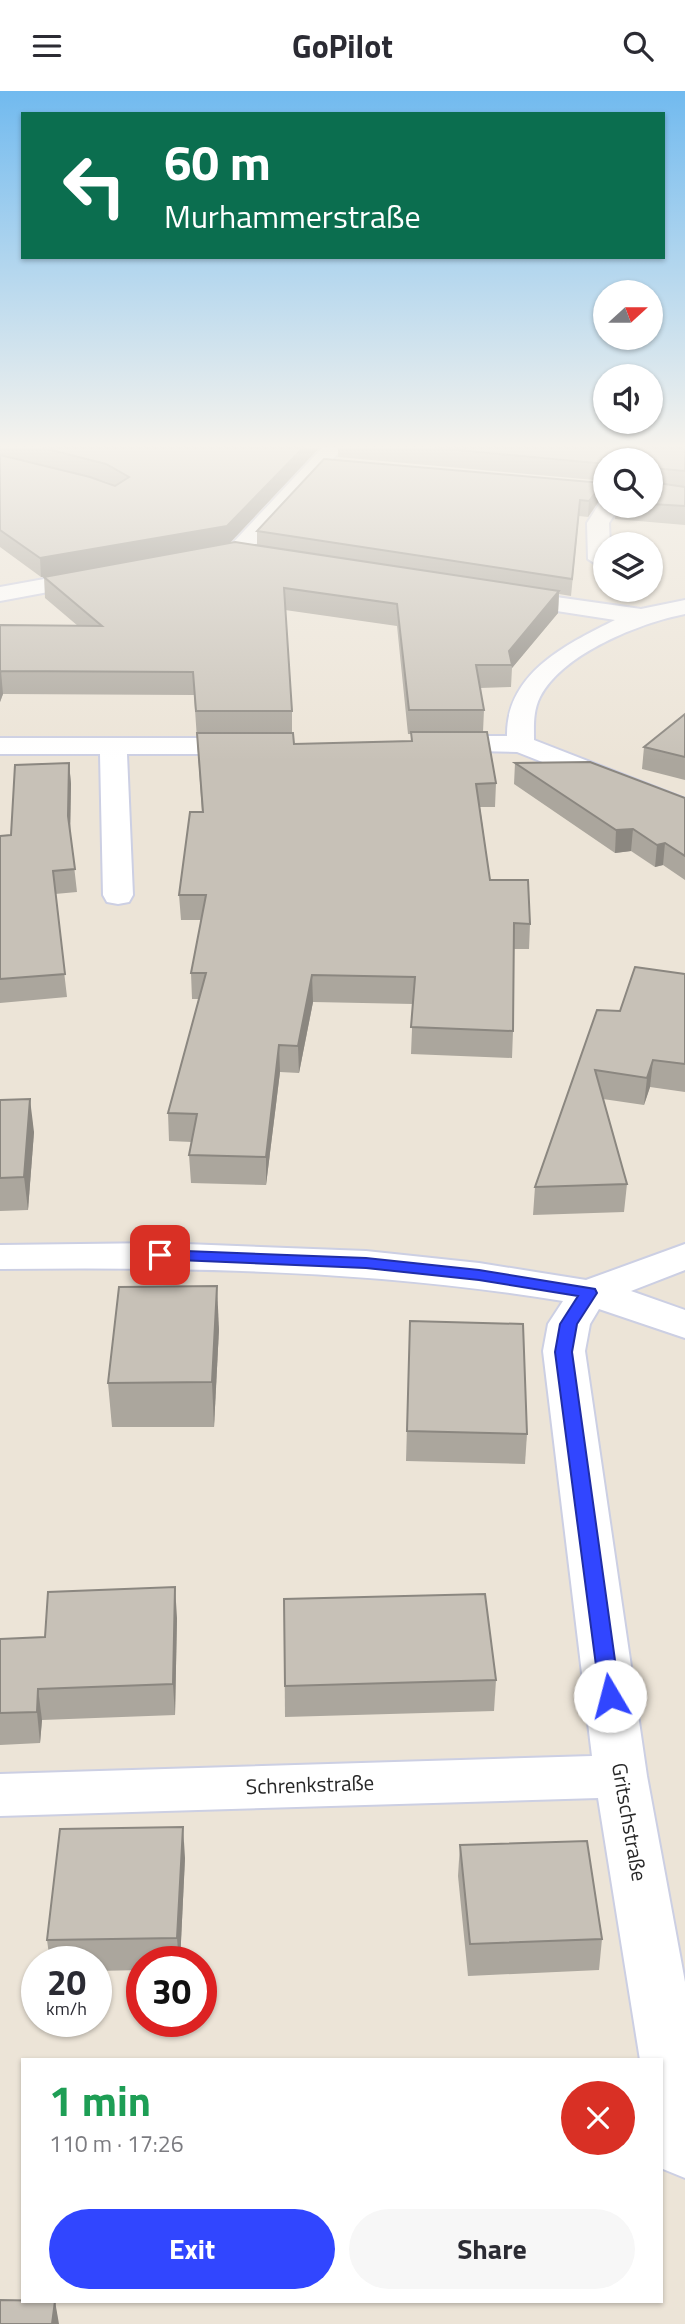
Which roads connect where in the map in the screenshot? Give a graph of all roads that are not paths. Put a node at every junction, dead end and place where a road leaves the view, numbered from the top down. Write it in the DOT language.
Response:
graph roads {
  1 [pos="236,553"];
  2 [pos="209,558"];
  3 [pos="302,564"];
  4 [pos="117,573"];
  5 [pos="0,594"];
  6 [pos="489,594"];
  7 [pos="685,607"];
  8 [pos="641,616"];
  9 [pos="521,744"];
  10 [pos="0,745"];
  11 [pos="412,745"];
  12 [pos="276,746"];
  13 [pos="113,747"];
  14 [pos="685,809"];
  15 [pos="118,895"];
  16 [pos="685,1256"];
  17 [pos="0,1257"];
  18 [pos="589,1293"];
  19 [pos="685,1325"];
  20 [pos="621,1776"];
  21 [pos="0,1795"];
  22 [pos="685,2149"];
  1 -- 2 [label="street"];
  1 -- 3 [label="street"];
  4 -- 5 [label="street"];
  6 -- 8 [label="street"];
  7 -- 8 [label="street"];
  8 -- 9 [label="street"];
  9 -- 11 [label="street"];
  9 -- 14 [label="street"];
  10 -- 13 [label="street"];
  12 -- 13 [label="street"];
  13 -- 15 [label="street"];
  16 -- 18 [label="street"];
  17 -- 18 [label="street"];
  18 -- 19 [label="street"];
  18 -- 20 [label="street, Gritschstraße"];
  20 -- 21 [label="street, Schrenkstraße"];
  20 -- 22 [label="street, Gritschstraße"];
}
